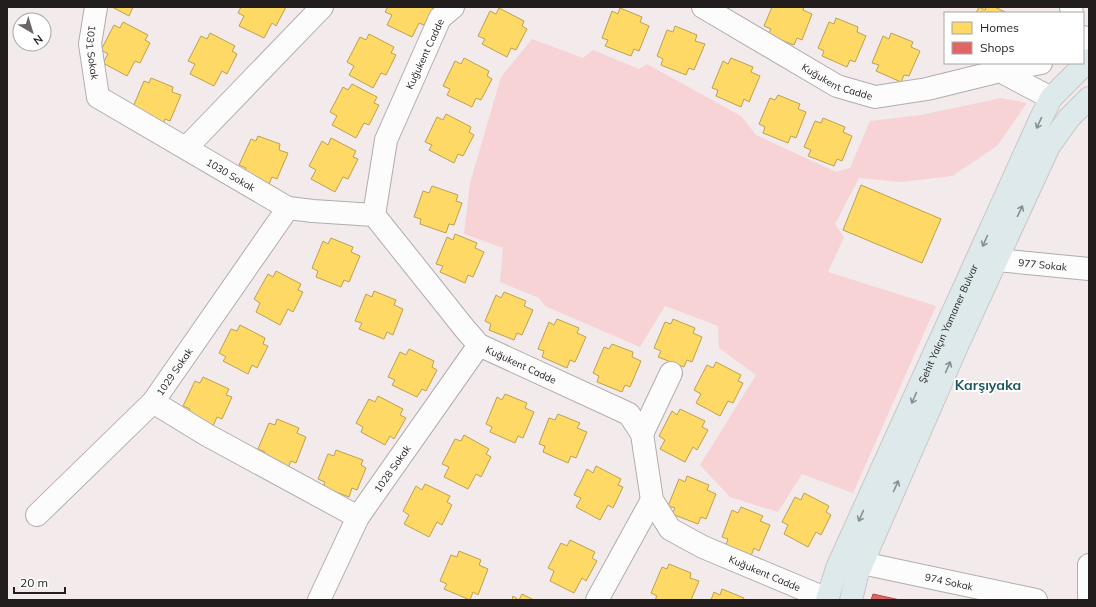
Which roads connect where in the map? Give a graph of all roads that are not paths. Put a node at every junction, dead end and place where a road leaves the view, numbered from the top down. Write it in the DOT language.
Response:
graph roads {
  1 [pos="96,7"];
  2 [pos="322,7"];
  3 [pos="453,7"];
  4 [pos="703,7"];
  5 [pos="1089,60"];
  6 [pos="1036,64"];
  7 [pos="1000,71"];
  8 [pos="98,97"];
  9 [pos="1051,98"];
  10 [pos="1089,98"];
  11 [pos="186,148"];
  12 [pos="288,208"];
  13 [pos="374,215"];
  14 [pos="997,260"];
  15 [pos="1089,269"];
  16 [pos="479,345"];
  17 [pos="671,373"];
  18 [pos="153,402"];
  19 [pos="642,434"];
  20 [pos="652,500"];
  21 [pos="36,515"];
  22 [pos="358,517"];
  23 [pos="862,563"];
  24 [pos="1089,565"];
  25 [pos="319,600"];
  26 [pos="597,600"];
  27 [pos="827,600"];
  28 [pos="851,600"];
  29 [pos="1036,600"];
  30 [pos="1089,600"];
  1 -- 8 [label="street, 1031 Sokak"];
  2 -- 11 [label="street"];
  3 -- 13 [label="street, Kuğukent Cadde"];
  4 -- 7 [label="street, Kuğukent Cadde"];
  5 -- 9 [label="highway, Şehit Yalçın Yamaner Bulvar"];
  6 -- 7 [label="street, Kuğukent Cadde"];
  7 -- 9 [label="street"];
  8 -- 11 [label="street, 1030 Sokak"];
  9 -- 27 [label="highway, Şehit Yalçın Yamaner Bulvar, one-way"];
  14 -- 10 [label="highway, Şehit Yalçın Yamaner Bulvar, one-way"];
  11 -- 12 [label="street, 1030 Sokak"];
  12 -- 13 [label="street, 1030 Sokak"];
  12 -- 18 [label="street, 1029 Sokak"];
  13 -- 16 [label="street, Kuğukent Cadde"];
  14 -- 15 [label="street, 977 Sokak"];
  23 -- 14 [label="highway, Şehit Yalçın Yamaner Bulvar, one-way"];
  16 -- 19 [label="street, Kuğukent Cadde"];
  16 -- 22 [label="street, 1028 Sokak"];
  17 -- 19 [label="street"];
  18 -- 21 [label="street, 1029 Sokak"];
  18 -- 22 [label="street"];
  19 -- 20 [label="street, Kuğukent Cadde"];
  20 -- 26 [label="street"];
  20 -- 27 [label="street, Kuğukent Cadde"];
  22 -- 25 [label="street, 1028 Sokak"];
  23 -- 28 [label="highway, Şehit Yalçın Yamaner Bulvar"];
  23 -- 29 [label="street, 974 Sokak"];
  24 -- 30 [label="street"];
}
